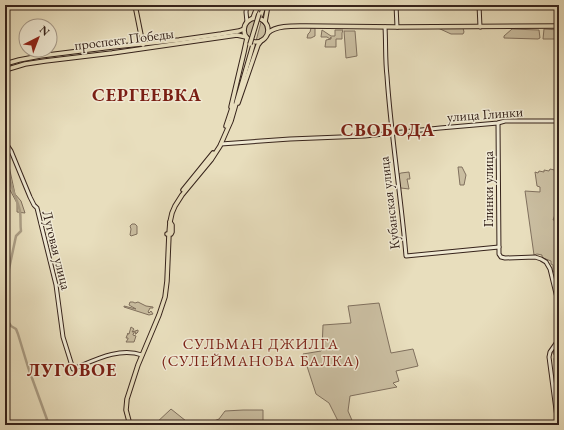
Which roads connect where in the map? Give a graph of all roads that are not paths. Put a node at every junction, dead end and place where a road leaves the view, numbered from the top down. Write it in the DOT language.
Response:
graph roads {
  1 [pos="135,5"];
  2 [pos="247,5"];
  3 [pos="258,5"];
  4 [pos="263,5"];
  5 [pos="268,5"];
  6 [pos="396,5"];
  7 [pos="479,5"];
  8 [pos="247,16"];
  9 [pos="252,19"];
  10 [pos="247,22"];
  11 [pos="266,24"];
  12 [pos="559,26"];
  13 [pos="386,27"];
  14 [pos="397,27"];
  15 [pos="480,27"];
  16 [pos="244,29"];
  17 [pos="274,29"];
  18 [pos="268,33"];
  19 [pos="246,37"];
  20 [pos="261,41"];
  21 [pos="143,43"];
  22 [pos="252,44"];
  23 [pos="144,48"];
  24 [pos="58,54"];
  25 [pos="31,58"];
  26 [pos="47,58"];
  27 [pos="46,61"];
  28 [pos="5,64"];
  29 [pos="5,70"];
  30 [pos="234,111"];
  31 [pos="229,118"];
  32 [pos="559,121"];
  33 [pos="498,123"];
  34 [pos="392,133"];
  35 [pos="5,142"];
  36 [pos="221,144"];
  37 [pos="168,234"];
  38 [pos="499,247"];
  39 [pos="559,306"];
  40 [pos="559,339"];
  41 [pos="142,355"];
  42 [pos="130,425"];
  43 [pos="558,425"];
  1 -- 21 [label="main road"];
  2 -- 8 [label="main road"];
  3 -- 9 [label="main road"];
  4 -- 22 [label="main road, bridge"];
  5 -- 11 [label="main road"];
  6 -- 14 [label="main road"];
  7 -- 15 [label="main road"];
  8 -- 9 [label="main road"];
  8 -- 10 [label="main road"];
  9 -- 10 [label="main road"];
  9 -- 11 [label="main road"];
  10 -- 16 [label="main road"];
  11 -- 17 [label="main road"];
  11 -- 18 [label="main road"];
  12 -- 15 [label="main road"];
  13 -- 14 [label="main road"];
  13 -- 17 [label="main road"];
  13 -- 34 [label="main road, Кубанская улица"];
  14 -- 15 [label="main road"];
  16 -- 19 [label="main road"];
  16 -- 21 [label="main road, проспект Победы"];
  17 -- 18 [label="main road"];
  18 -- 20 [label="main road"];
  19 -- 20 [label="main road"];
  19 -- 23 [label="main road, проспект Победы"];
  19 -- 31 [label="main road"];
  20 -- 30 [label="main road"];
  21 -- 23 [label="main road"];
  21 -- 24 [label="main road, проспект Победы"];
  22 -- 30 [label="main road"];
  22 -- 31 [label="main road"];
  23 -- 27 [label="main road, проспект Победы"];
  25 -- 28 [label="main road, проспект Победы"];
  26 -- 27 [label="main road"];
  27 -- 29 [label="main road, проспект Победы"];
  30 -- 36 [label="main road"];
  31 -- 37 [label="main road"];
  32 -- 33 [label="main road, улица Глинки"];
  33 -- 34 [label="main road, улица Глинки"];
  33 -- 38 [label="main road, Глинки улица"];
  34 -- 36 [label="main road, улица Глинки"];
  34 -- 38 [label="main road, Кубанская улица"];
  35 -- 41 [label="main road, Луговая улица"];
  36 -- 37 [label="main road"];
  37 -- 41 [label="main road"];
  38 -- 39 [label="main road, Глинки улица"];
  40 -- 43 [label="main road"];
  41 -- 42 [label="main road"];
}
